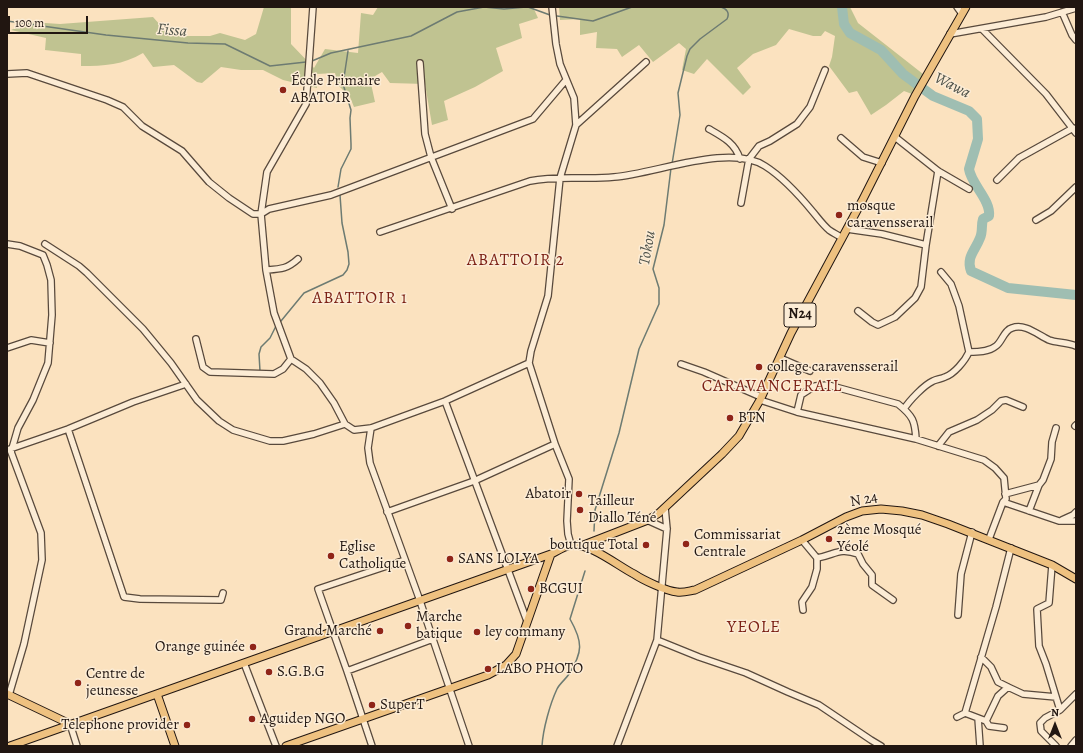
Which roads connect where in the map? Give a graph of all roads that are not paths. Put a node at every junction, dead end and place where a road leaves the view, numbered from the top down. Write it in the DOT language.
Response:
graph roads {
  1 [pos="313,7"];
  2 [pos="552,7"];
  3 [pos="957,7"];
  4 [pos="1076,8"];
  5 [pos="964,10"];
  6 [pos="1062,12"];
  7 [pos="982,28"];
  8 [pos="950,34"];
  9 [pos="1076,40"];
  10 [pos="646,62"];
  11 [pos="420,63"];
  12 [pos="825,70"];
  13 [pos="7,74"];
  14 [pos="566,80"];
  15 [pos="576,125"];
  16 [pos="709,129"];
  17 [pos="1075,130"];
  18 [pos="895,137"];
  19 [pos="841,138"];
  20 [pos="431,158"];
  21 [pos="740,159"];
  22 [pos="749,159"];
  23 [pos="882,163"];
  24 [pos="938,170"];
  25 [pos="560,178"];
  26 [pos="998,180"];
  27 [pos="1076,187"];
  28 [pos="969,189"];
  29 [pos="741,203"];
  30 [pos="452,209"];
  31 [pos="261,214"];
  32 [pos="1036,220"];
  33 [pos="847,229"];
  34 [pos="380,232"];
  35 [pos="842,238"];
  36 [pos="7,244"];
  37 [pos="45,244"];
  38 [pos="926,245"];
  39 [pos="298,259"];
  40 [pos="266,270"];
  41 [pos="942,272"];
  42 [pos="858,311"];
  43 [pos="196,339"];
  44 [pos="50,343"];
  45 [pos="1076,345"];
  46 [pos="7,348"];
  47 [pos="969,352"];
  48 [pos="780,358"];
  49 [pos="291,359"];
  50 [pos="529,363"];
  51 [pos="681,364"];
  52 [pos="810,371"];
  53 [pos="186,384"];
  54 [pos="760,398"];
  55 [pos="446,401"];
  56 [pos="1023,407"];
  57 [pos="904,409"];
  58 [pos="797,412"];
  59 [pos="344,424"];
  60 [pos="371,428"];
  61 [pos="1056,428"];
  62 [pos="68,429"];
  63 [pos="916,439"];
  64 [pos="555,444"];
  65 [pos="938,446"];
  66 [pos="9,449"];
  67 [pos="474,481"];
  68 [pos="1039,486"];
  69 [pos="1005,494"];
  70 [pos="1003,502"];
  71 [pos="665,508"];
  72 [pos="1029,510"];
  73 [pos="387,512"];
  74 [pos="1076,512"];
  75 [pos="647,520"];
  76 [pos="1060,521"];
  77 [pos="1076,522"];
  78 [pos="666,529"];
  79 [pos="972,532"];
  80 [pos="989,539"];
  81 [pos="802,540"];
  82 [pos="571,545"];
  83 [pos="581,546"];
  84 [pos="1011,548"];
  85 [pos="551,554"];
  86 [pos="817,558"];
  87 [pos="405,560"];
  88 [pos="1052,565"];
  89 [pos="507,569"];
  90 [pos="1076,579"];
  91 [pos="660,586"];
  92 [pos="223,593"];
  93 [pos="419,600"];
  94 [pos="893,600"];
  95 [pos="803,610"];
  96 [pos="958,615"];
  97 [pos="527,621"];
  98 [pos="332,631"];
  99 [pos="433,639"];
  100 [pos="657,640"];
  101 [pos="981,657"];
  102 [pos="244,663"];
  103 [pos="347,671"];
  104 [pos="1008,687"];
  105 [pos="449,688"];
  106 [pos="8,694"];
  107 [pos="157,694"];
  108 [pos="1076,694"];
  109 [pos="1056,697"];
  110 [pos="1060,710"];
  111 [pos="965,713"];
  112 [pos="957,717"];
  113 [pos="978,718"];
  114 [pos="363,719"];
  115 [pos="986,721"];
  116 [pos="70,724"];
  117 [pos="1004,728"];
  118 [pos="1076,740"];
  119 [pos="10,746"];
  120 [pos="77,746"];
  121 [pos="175,746"];
  122 [pos="276,746"];
  123 [pos="286,746"];
  124 [pos="372,746"];
  125 [pos="469,746"];
  126 [pos="617,746"];
  127 [pos="881,746"];
  128 [pos="980,746"];
  129 [pos="1056,746"];
  130 [pos="1071,746"];
  1 -- 31 [label="street"];
  2 -- 14 [label="street"];
  3 -- 5 [label="street"];
  4 -- 6 [label="street"];
  5 -- 8 [label="main road, N24"];
  6 -- 7 [label="street"];
  6 -- 9 [label="street"];
  7 -- 8 [label="street"];
  7 -- 17 [label="street"];
  8 -- 18 [label="main road, N24"];
  10 -- 15 [label="street"];
  11 -- 20 [label="street"];
  12 -- 22 [label="street"];
  13 -- 31 [label="street"];
  14 -- 15 [label="street"];
  14 -- 20 [label="street"];
  15 -- 25 [label="street"];
  16 -- 21 [label="street"];
  17 -- 26 [label="street"];
  18 -- 23 [label="main road, N24"];
  18 -- 24 [label="street"];
  19 -- 23 [label="street"];
  20 -- 30 [label="street"];
  20 -- 31 [label="street"];
  21 -- 22 [label="street"];
  21 -- 25 [label="street"];
  22 -- 29 [label="street"];
  22 -- 35 [label="street"];
  23 -- 33 [label="main road, N24"];
  24 -- 28 [label="street"];
  24 -- 38 [label="street"];
  25 -- 30 [label="street"];
  25 -- 50 [label="street"];
  27 -- 32 [label="street"];
  30 -- 34 [label="street"];
  31 -- 40 [label="street"];
  33 -- 35 [label="main road, N24"];
  33 -- 38 [label="street"];
  35 -- 48 [label="main road, N24"];
  36 -- 44 [label="street"];
  37 -- 53 [label="street"];
  38 -- 42 [label="street"];
  39 -- 40 [label="street"];
  40 -- 49 [label="street"];
  41 -- 47 [label="street"];
  43 -- 49 [label="street"];
  44 -- 46 [label="street"];
  44 -- 66 [label="street"];
  45 -- 47 [label="street"];
  47 -- 57 [label="street"];
  48 -- 52 [label="street"];
  48 -- 54 [label="main road, N24"];
  49 -- 59 [label="street"];
  50 -- 55 [label="street"];
  50 -- 64 [label="street"];
  51 -- 54 [label="street"];
  53 -- 59 [label="street"];
  53 -- 62 [label="street"];
  54 -- 58 [label="street"];
  54 -- 71 [label="main road, N24"];
  55 -- 60 [label="street"];
  55 -- 67 [label="street"];
  56 -- 65 [label="street"];
  57 -- 58 [label="street"];
  57 -- 63 [label="street"];
  58 -- 63 [label="street"];
  59 -- 60 [label="street"];
  60 -- 73 [label="street"];
  61 -- 68 [label="street"];
  62 -- 66 [label="street"];
  62 -- 92 [label="street"];
  63 -- 65 [label="street"];
  64 -- 67 [label="street"];
  64 -- 82 [label="street"];
  65 -- 69 [label="street"];
  66 -- 106 [label="street"];
  67 -- 73 [label="street"];
  67 -- 89 [label="street"];
  68 -- 69 [label="street"];
  68 -- 72 [label="street"];
  69 -- 70 [label="street"];
  70 -- 72 [label="street"];
  70 -- 80 [label="street"];
  71 -- 75 [label="main road, N24"];
  71 -- 78 [label="street"];
  72 -- 76 [label="street"];
  73 -- 87 [label="street"];
  74 -- 76 [label="street"];
  75 -- 78 [label="street"];
  75 -- 83 [label="main road, N24"];
  76 -- 77 [label="street"];
  78 -- 91 [label="street"];
  79 -- 80 [label="main road, N 24"];
  79 -- 81 [label="main road, N 24"];
  79 -- 96 [label="street"];
  80 -- 84 [label="main road, N 24"];
  81 -- 86 [label="street"];
  81 -- 91 [label="main road, N 24"];
  82 -- 83 [label="main road"];
  82 -- 85 [label="main road"];
  83 -- 91 [label="main road, N 24"];
  84 -- 88 [label="main road, N 24"];
  84 -- 101 [label="street"];
  85 -- 89 [label="main road"];
  85 -- 97 [label="main road"];
  86 -- 94 [label="street"];
  86 -- 95 [label="street"];
  87 -- 93 [label="street"];
  87 -- 98 [label="street"];
  88 -- 90 [label="main road, N 24"];
  88 -- 109 [label="street"];
  89 -- 93 [label="main road"];
  89 -- 97 [label="street"];
  91 -- 100 [label="street"];
  93 -- 98 [label="main road"];
  93 -- 99 [label="street"];
  97 -- 105 [label="main road"];
  98 -- 102 [label="main road"];
  98 -- 103 [label="street"];
  99 -- 103 [label="street"];
  99 -- 105 [label="street"];
  100 -- 126 [label="street"];
  100 -- 127 [label="street"];
  101 -- 104 [label="street"];
  101 -- 111 [label="street"];
  102 -- 107 [label="main road"];
  102 -- 122 [label="street"];
  103 -- 114 [label="street"];
  104 -- 109 [label="street"];
  104 -- 115 [label="street"];
  105 -- 114 [label="main road"];
  105 -- 125 [label="street"];
  106 -- 116 [label="main road"];
  107 -- 116 [label="main road"];
  107 -- 121 [label="main road"];
  108 -- 110 [label="street"];
  109 -- 110 [label="street"];
  110 -- 129 [label="street"];
  111 -- 112 [label="street"];
  111 -- 113 [label="street"];
  113 -- 115 [label="street"];
  113 -- 128 [label="street"];
  114 -- 123 [label="main road"];
  114 -- 124 [label="street"];
  115 -- 117 [label="street"];
  116 -- 119 [label="main road"];
  116 -- 120 [label="street"];
  118 -- 130 [label="street"];
}
